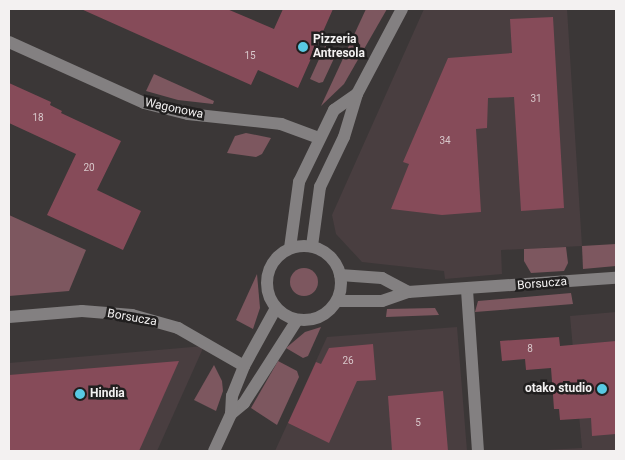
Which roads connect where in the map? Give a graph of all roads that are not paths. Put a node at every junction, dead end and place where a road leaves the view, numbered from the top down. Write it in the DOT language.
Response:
graph roads {
  1 [pos="402,9"];
  2 [pos="9,42"];
  3 [pos="357,94"];
  4 [pos="319,138"];
  5 [pos="312,246"];
  6 [pos="290,248"];
  7 [pos="340,275"];
  8 [pos="616,278"];
  9 [pos="467,290"];
  10 [pos="408,292"];
  11 [pos="337,301"];
  12 [pos="276,308"];
  13 [pos="9,317"];
  14 [pos="297,320"];
  15 [pos="244,366"];
  16 [pos="231,414"];
  17 [pos="214,451"];
  18 [pos="478,451"];
  1 -- 3 [label="street"];
  2 -- 4 [label="street, Wagonowa"];
  3 -- 4 [label="street"];
  3 -- 5 [label="street"];
  4 -- 6 [label="street"];
  5 -- 6 [label="street"];
  5 -- 7 [label="street"];
  6 -- 12 [label="street"];
  7 -- 10 [label="street"];
  7 -- 11 [label="street"];
  8 -- 9 [label="street, Borsucza"];
  9 -- 10 [label="street, Borsucza"];
  9 -- 18 [label="street"];
  10 -- 11 [label="street, Borsucza"];
  11 -- 14 [label="street"];
  12 -- 14 [label="street"];
  12 -- 15 [label="street"];
  13 -- 15 [label="street, Borsucza"];
  14 -- 16 [label="street"];
  15 -- 16 [label="street"];
  16 -- 17 [label="street"];
}
